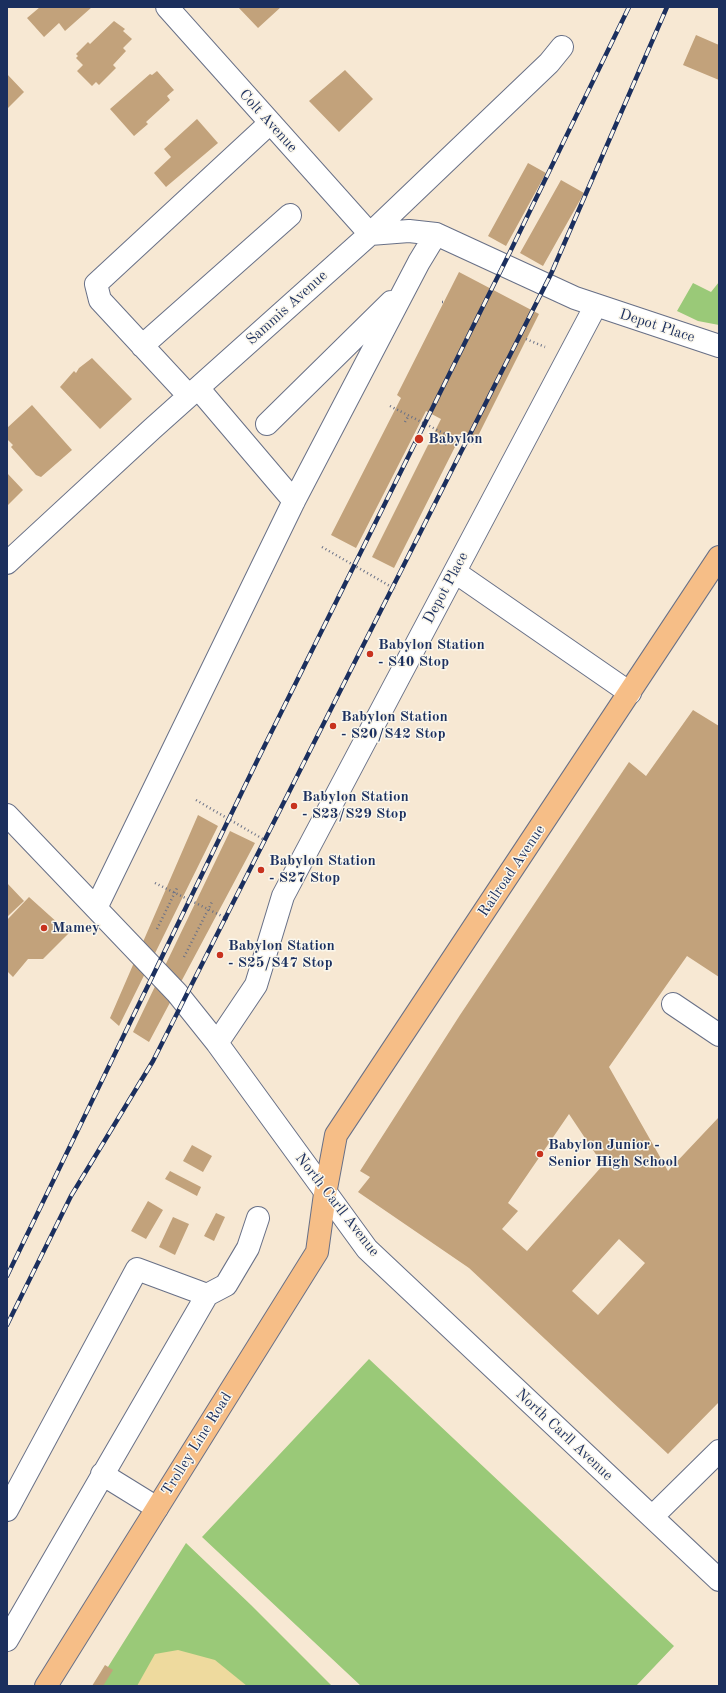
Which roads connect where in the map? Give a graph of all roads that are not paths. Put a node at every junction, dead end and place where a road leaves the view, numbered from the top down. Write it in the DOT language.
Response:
graph roads {
  1 [pos="167,7"];
  2 [pos="562,47"];
  3 [pos="270,123"];
  4 [pos="290,215"];
  5 [pos="370,234"];
  6 [pos="436,234"];
  7 [pos="406,288"];
  8 [pos="596,305"];
  9 [pos="142,346"];
  10 [pos="719,346"];
  11 [pos="194,392"];
  12 [pos="267,424"];
  13 [pos="294,502"];
  14 [pos="719,557"];
  15 [pos="7,563"];
  16 [pos="455,572"];
  17 [pos="630,693"];
  18 [pos="7,816"];
  19 [pos="96,908"];
  20 [pos="674,1004"];
  21 [pos="719,1035"];
  22 [pos="218,1044"];
  23 [pos="325,1194"];
  24 [pos="258,1218"];
  25 [pos="207,1295"];
  26 [pos="719,1451"];
  27 [pos="102,1474"];
  28 [pos="157,1508"];
  29 [pos="7,1510"];
  30 [pos="652,1517"];
  31 [pos="719,1580"];
  32 [pos="7,1640"];
  33 [pos="46,1686"];
  1 -- 3 [label="street, Colt Avenue"];
  2 -- 5 [label="street, Sammis Avenue"];
  3 -- 5 [label="street, Colt Avenue"];
  3 -- 9 [label="street"];
  4 -- 9 [label="street"];
  5 -- 6 [label="street, Depot Place"];
  5 -- 11 [label="street, Sammis Avenue"];
  6 -- 7 [label="street"];
  6 -- 8 [label="street, Depot Place"];
  7 -- 12 [label="street"];
  7 -- 13 [label="street"];
  8 -- 10 [label="street, Depot Place"];
  8 -- 16 [label="street, Depot Place"];
  9 -- 11 [label="street"];
  11 -- 13 [label="street"];
  11 -- 15 [label="street, Sammis Avenue"];
  13 -- 19 [label="street"];
  14 -- 17 [label="main road, Railroad Avenue"];
  16 -- 17 [label="street"];
  16 -- 22 [label="street, Depot Place"];
  17 -- 23 [label="main road, Railroad Avenue"];
  18 -- 19 [label="street, North Carll Avenue"];
  19 -- 22 [label="street, North Carll Avenue"];
  20 -- 21 [label="street"];
  22 -- 23 [label="street, North Carll Avenue"];
  23 -- 28 [label="main road, Trolley Line Road"];
  23 -- 30 [label="street, North Carll Avenue"];
  24 -- 25 [label="street"];
  25 -- 27 [label="street"];
  25 -- 29 [label="street"];
  26 -- 30 [label="street"];
  27 -- 28 [label="street"];
  27 -- 32 [label="street"];
  28 -- 33 [label="main road, Trolley Line Road"];
  30 -- 31 [label="street, North Carll Avenue"];
}
